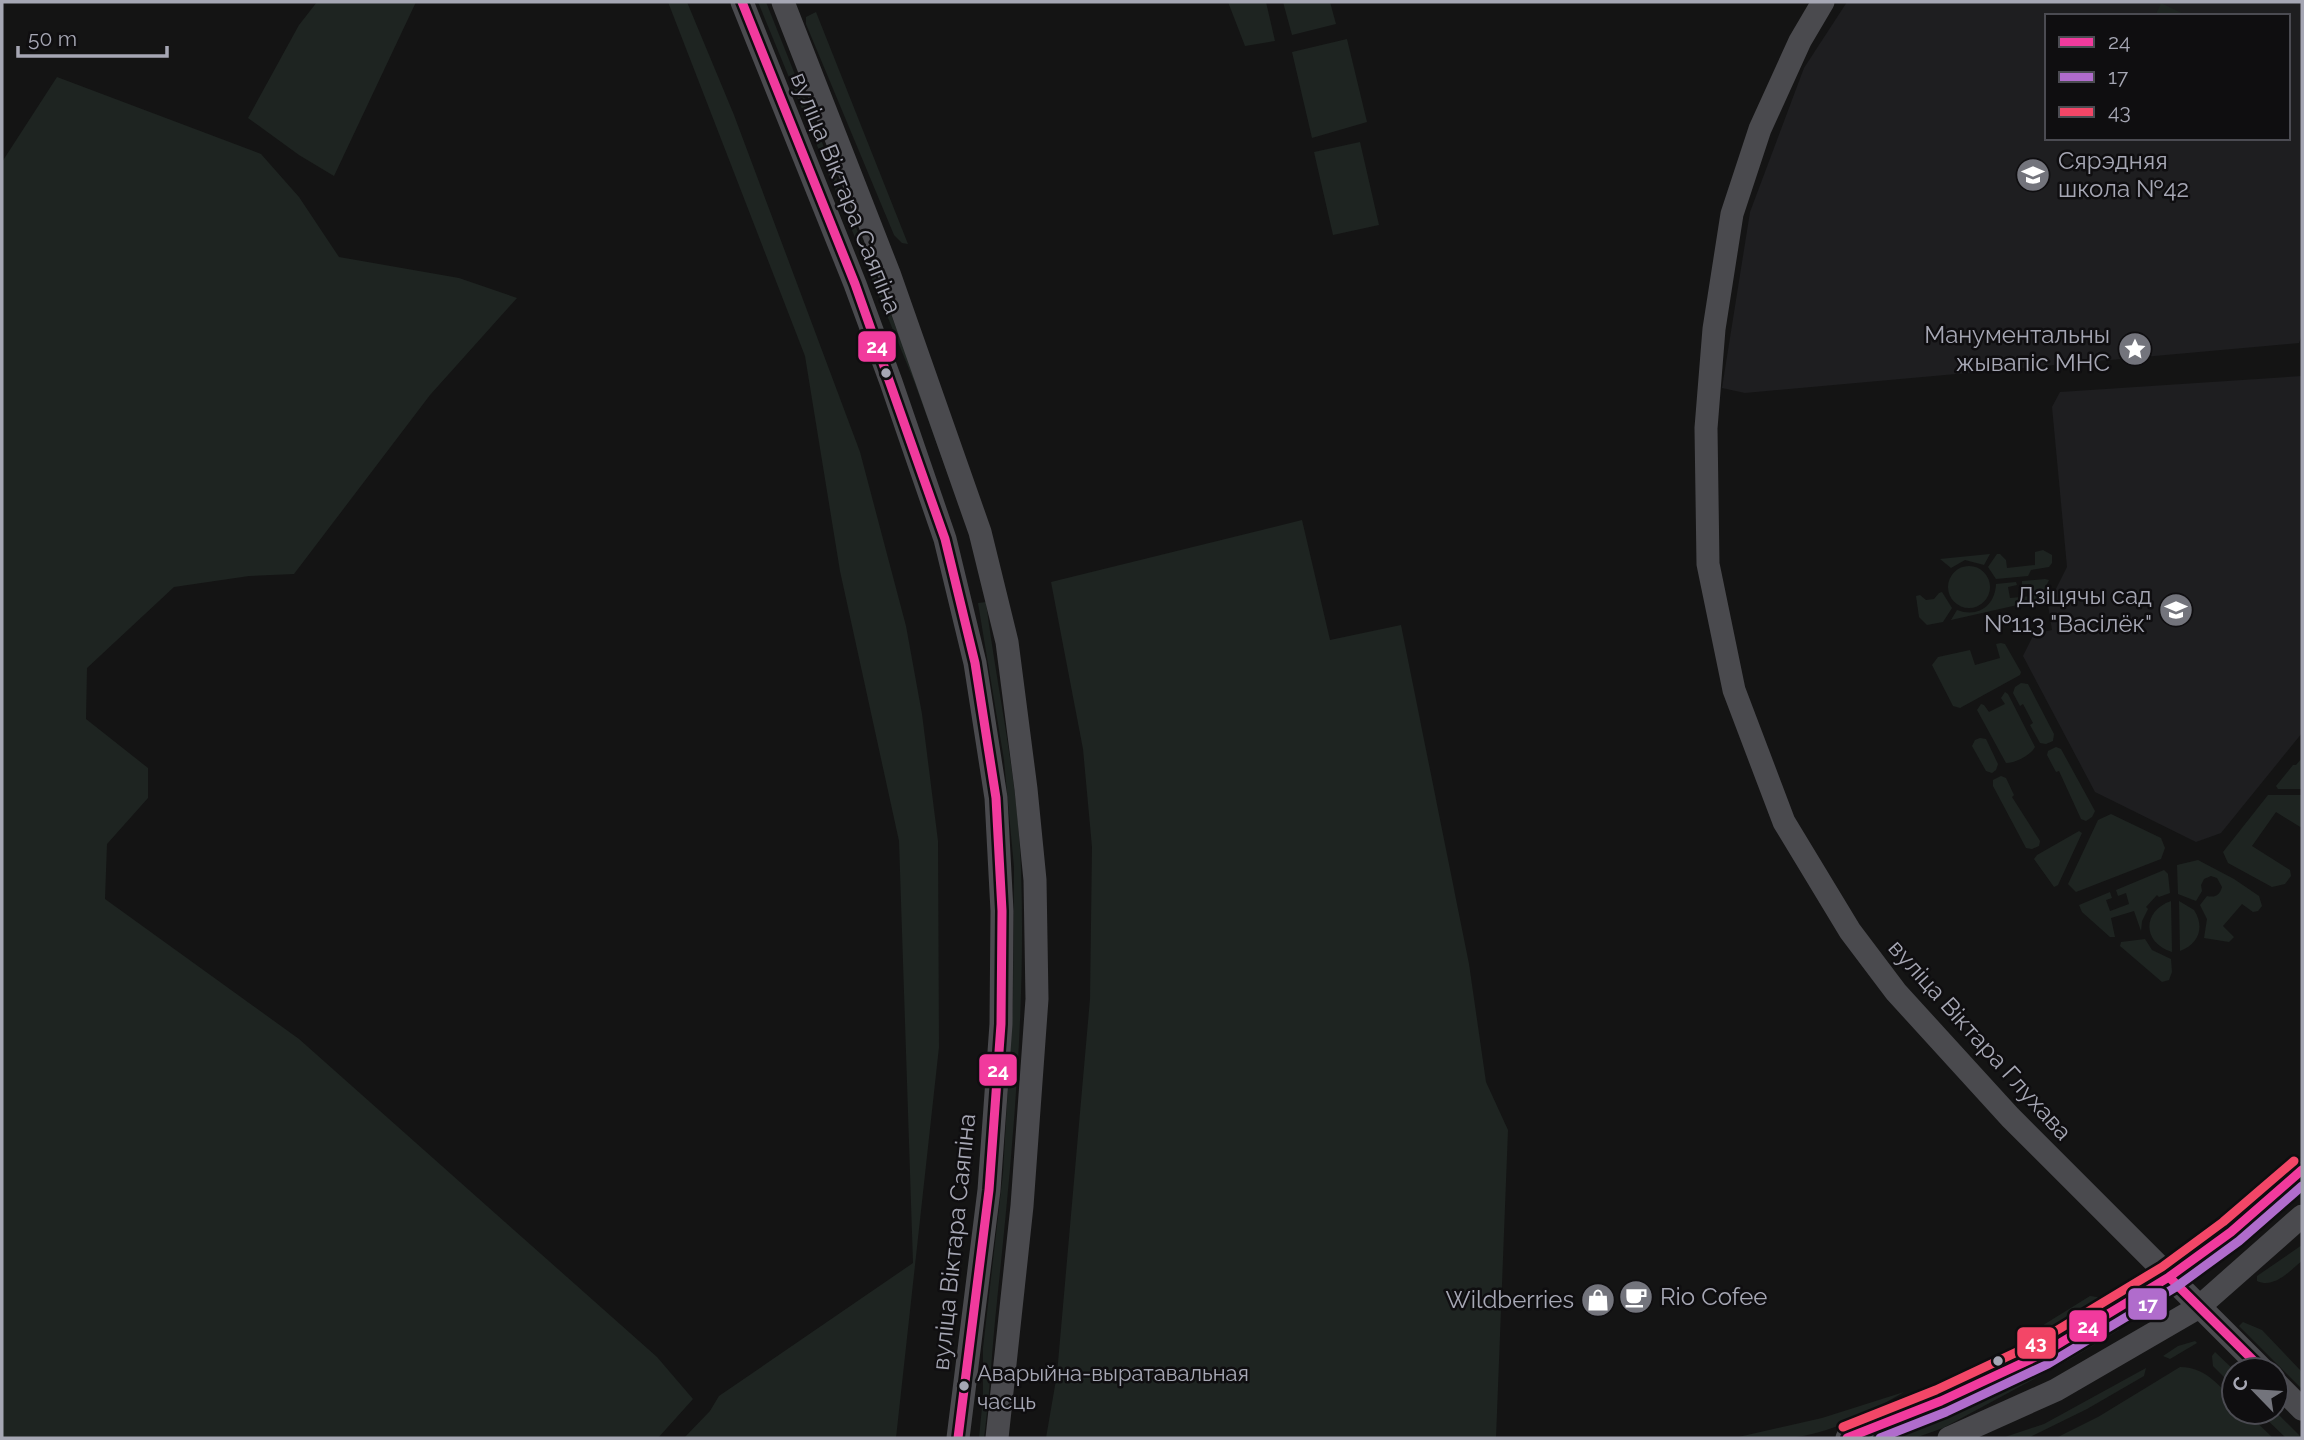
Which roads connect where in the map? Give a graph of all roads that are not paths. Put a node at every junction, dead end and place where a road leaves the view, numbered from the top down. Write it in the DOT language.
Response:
graph roads {
  1 [pos="742,2"];
  2 [pos="783,2"];
  3 [pos="1823,2"];
  4 [pos="980,532"];
  5 [pos="945,539"];
  6 [pos="2302,1170"];
  7 [pos="2302,1216"];
  8 [pos="2169,1277"];
  9 [pos="2199,1307"];
  10 [pos="2249,1356"];
  11 [pos="958,1438"];
  12 [pos="997,1438"];
  13 [pos="1847,1438"];
  14 [pos="1949,1438"];
  1 -- 5 [label="street, вуліца Віктара Саяпіна"];
  2 -- 4 [label="street, вуліца Віктара Саяпіна"];
  3 -- 8 [label="street, вуліца Віктара Глухава"];
  4 -- 5 [label="street"];
  4 -- 12 [label="street, вуліца Віктара Саяпіна"];
  5 -- 11 [label="street, вуліца Віктара Саяпіна"];
  6 -- 8 [label="street"];
  7 -- 9 [label="street"];
  8 -- 9 [label="street, вуліца Віктара Глухава"];
  8 -- 13 [label="street"];
  9 -- 10 [label="street, вуліца Віктара Глухава"];
  9 -- 14 [label="street"];
}
